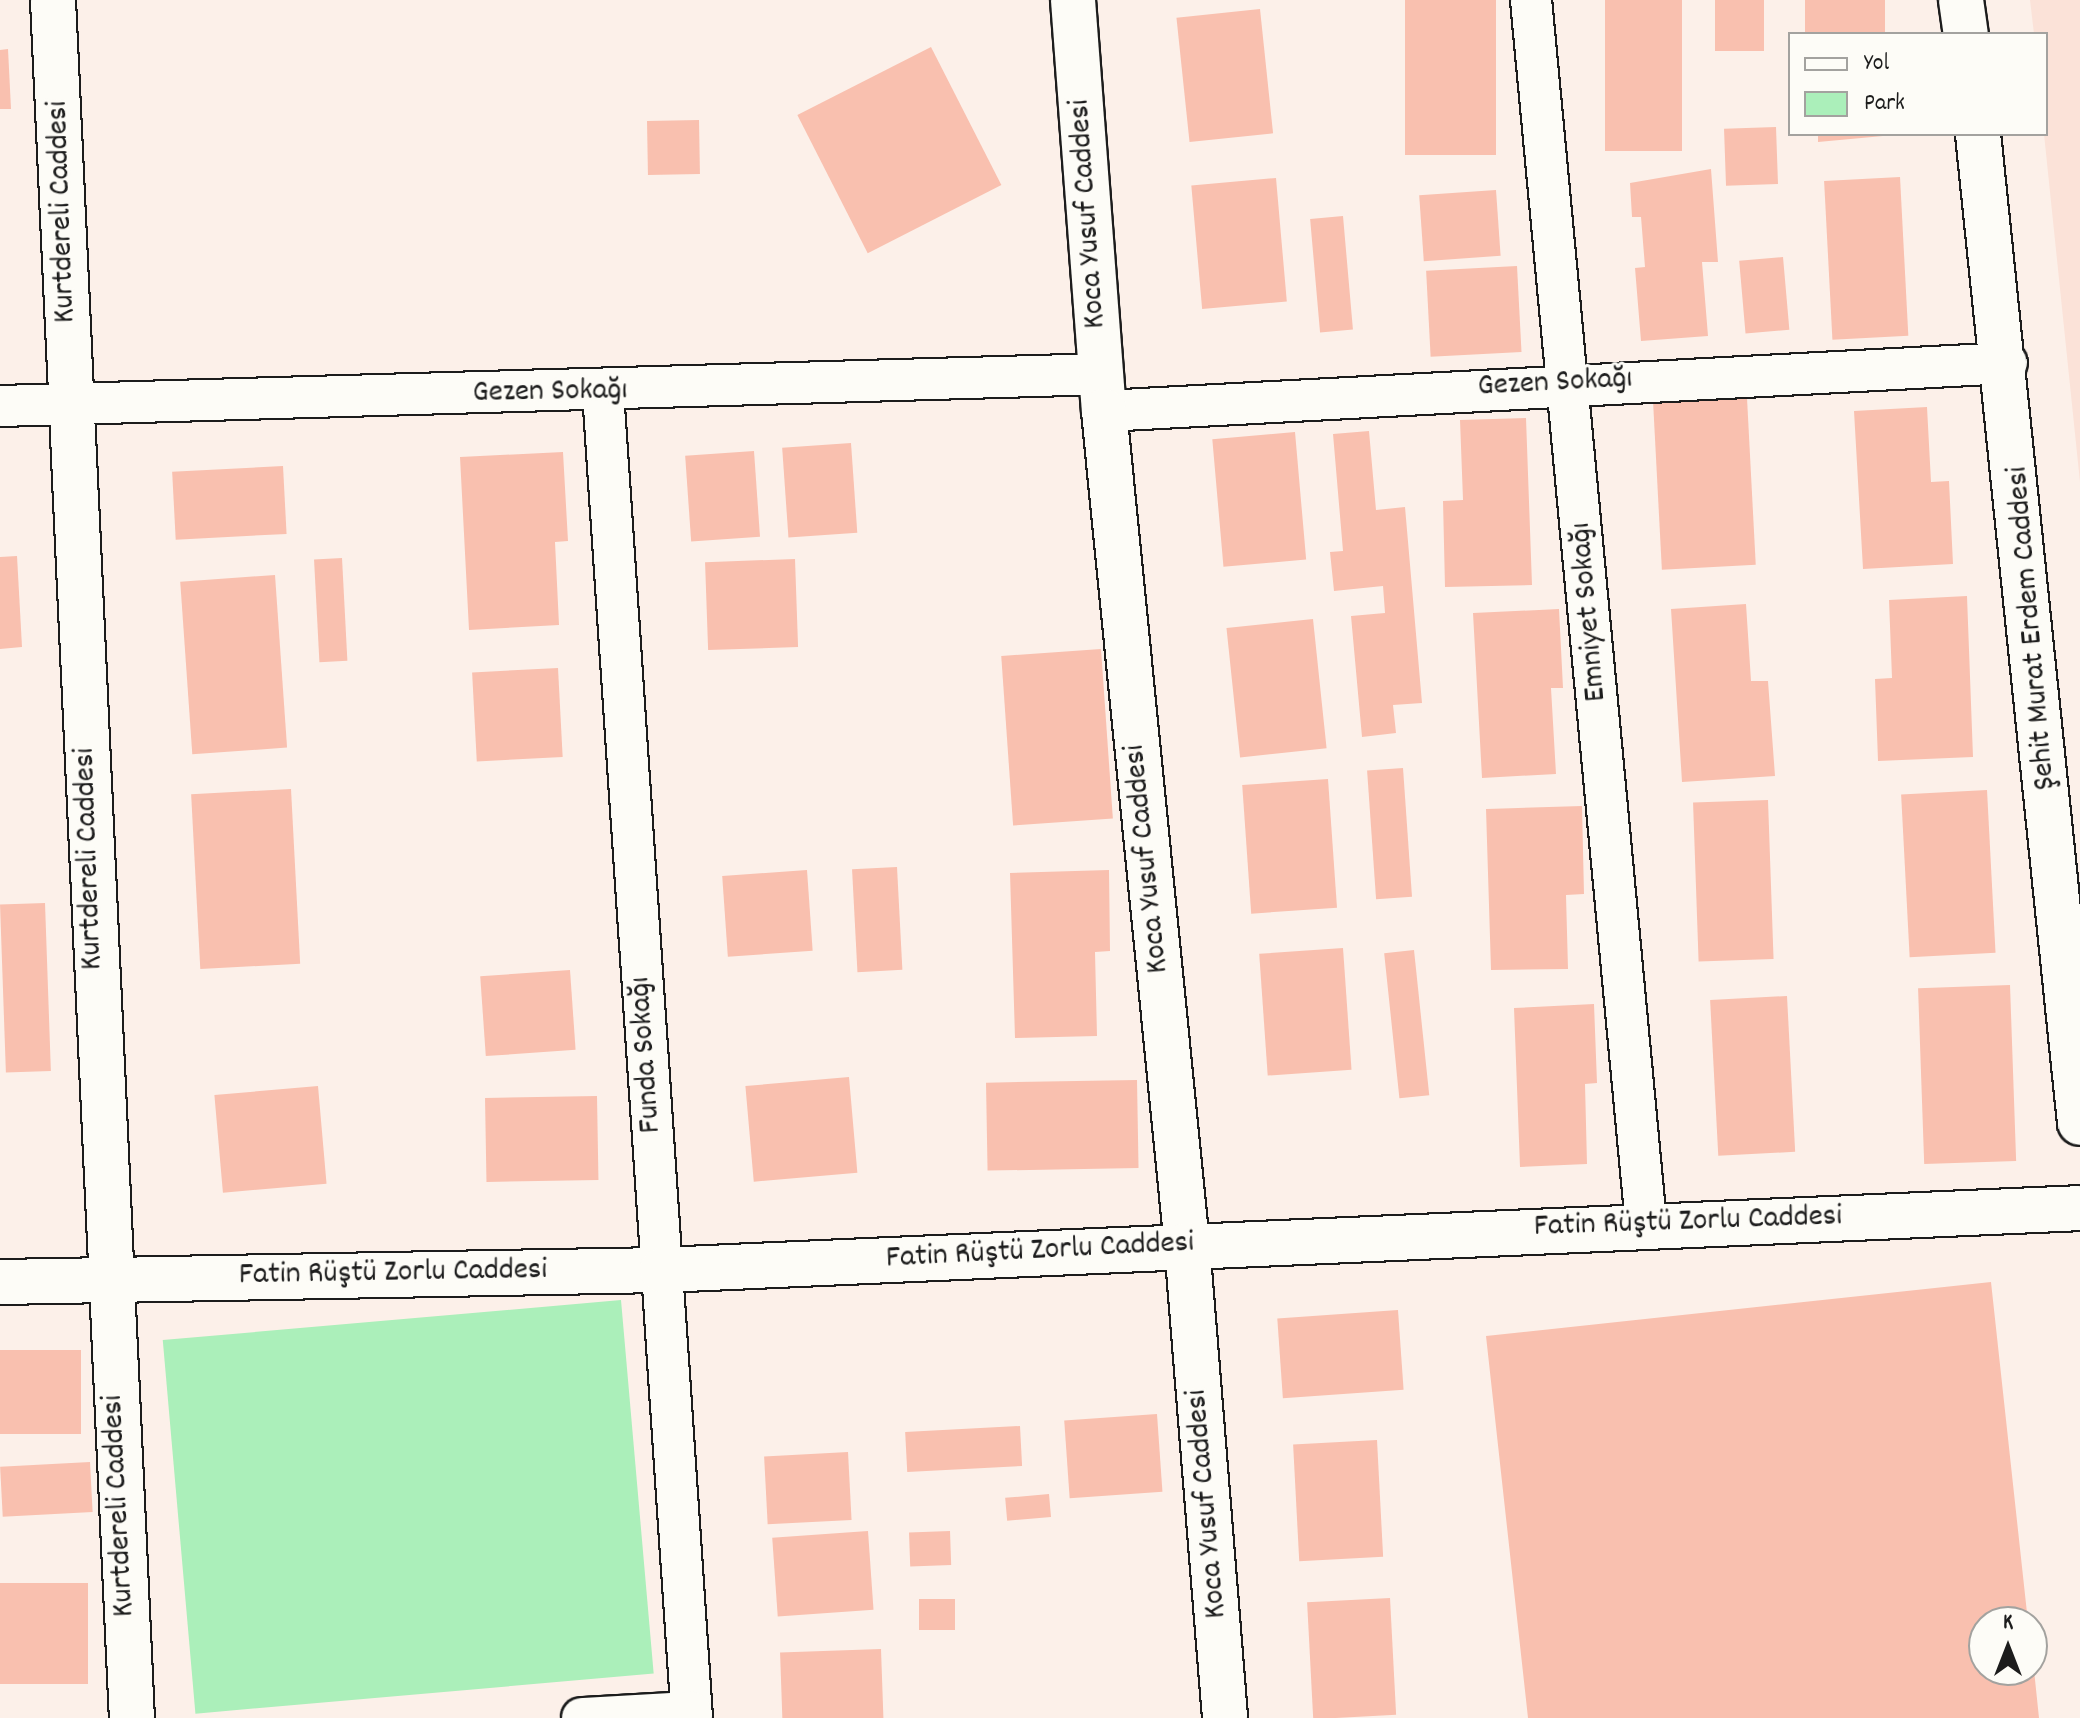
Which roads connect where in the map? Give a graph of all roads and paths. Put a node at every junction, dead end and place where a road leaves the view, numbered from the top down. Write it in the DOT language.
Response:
graph roads {
  1 [pos="53,0"];
  2 [pos="1073,0"];
  3 [pos="1531,0"];
  4 [pos="1961,0"];
  5 [pos="1966,32"];
  6 [pos="1978,136"];
  7 [pos="2007,363"];
  8 [pos="1569,382"];
  9 [pos="603,392"];
  10 [pos="1102,392"];
  11 [pos="71,404"];
  12 [pos="0,406"];
  13 [pos="2080,1123"];
  14 [pos="2080,1208"];
  15 [pos="1646,1224"];
  16 [pos="1187,1245"];
  17 [pos="662,1270"];
  18 [pos="107,1279"];
  19 [pos="0,1282"];
  20 [pos="692,1715"];
  21 [pos="132,1718"];
  22 [pos="582,1718"];
  23 [pos="1225,1718"];
  1 -- 11 [label="street, Kurtdereli Caddesi"];
  2 -- 10 [label="street, Koca Yusuf Caddesi"];
  3 -- 8 [label="street, Emniyet Sokağı"];
  4 -- 5 [label="street"];
  6 -- 7 [label="street, Şehit Murat Erdem Caddesi"];
  7 -- 8 [label="street, Gezen Sokağı"];
  7 -- 13 [label="street, Şehit Murat Erdem Caddesi"];
  8 -- 10 [label="street, Gezen Sokağı"];
  8 -- 15 [label="street, Emniyet Sokağı"];
  9 -- 10 [label="street, Gezen Sokağı"];
  9 -- 11 [label="street, Gezen Sokağı"];
  9 -- 17 [label="street, Funda Sokağı"];
  10 -- 16 [label="street, Koca Yusuf Caddesi"];
  11 -- 12 [label="street, Gezen Sokağı"];
  11 -- 18 [label="street, Kurtdereli Caddesi"];
  14 -- 15 [label="street, Fatin Rüştü Zorlu Caddesi"];
  15 -- 16 [label="street, Fatin Rüştü Zorlu Caddesi"];
  16 -- 17 [label="street, Fatin Rüştü Zorlu Caddesi"];
  16 -- 23 [label="street, Koca Yusuf Caddesi"];
  17 -- 18 [label="street, Fatin Rüştü Zorlu Caddesi"];
  17 -- 20 [label="street, Funda Sokağı"];
  18 -- 19 [label="street, Fatin Rüştü Zorlu Caddesi"];
  18 -- 21 [label="street, Kurtdereli Caddesi"];
  20 -- 22 [label="street"];
}
